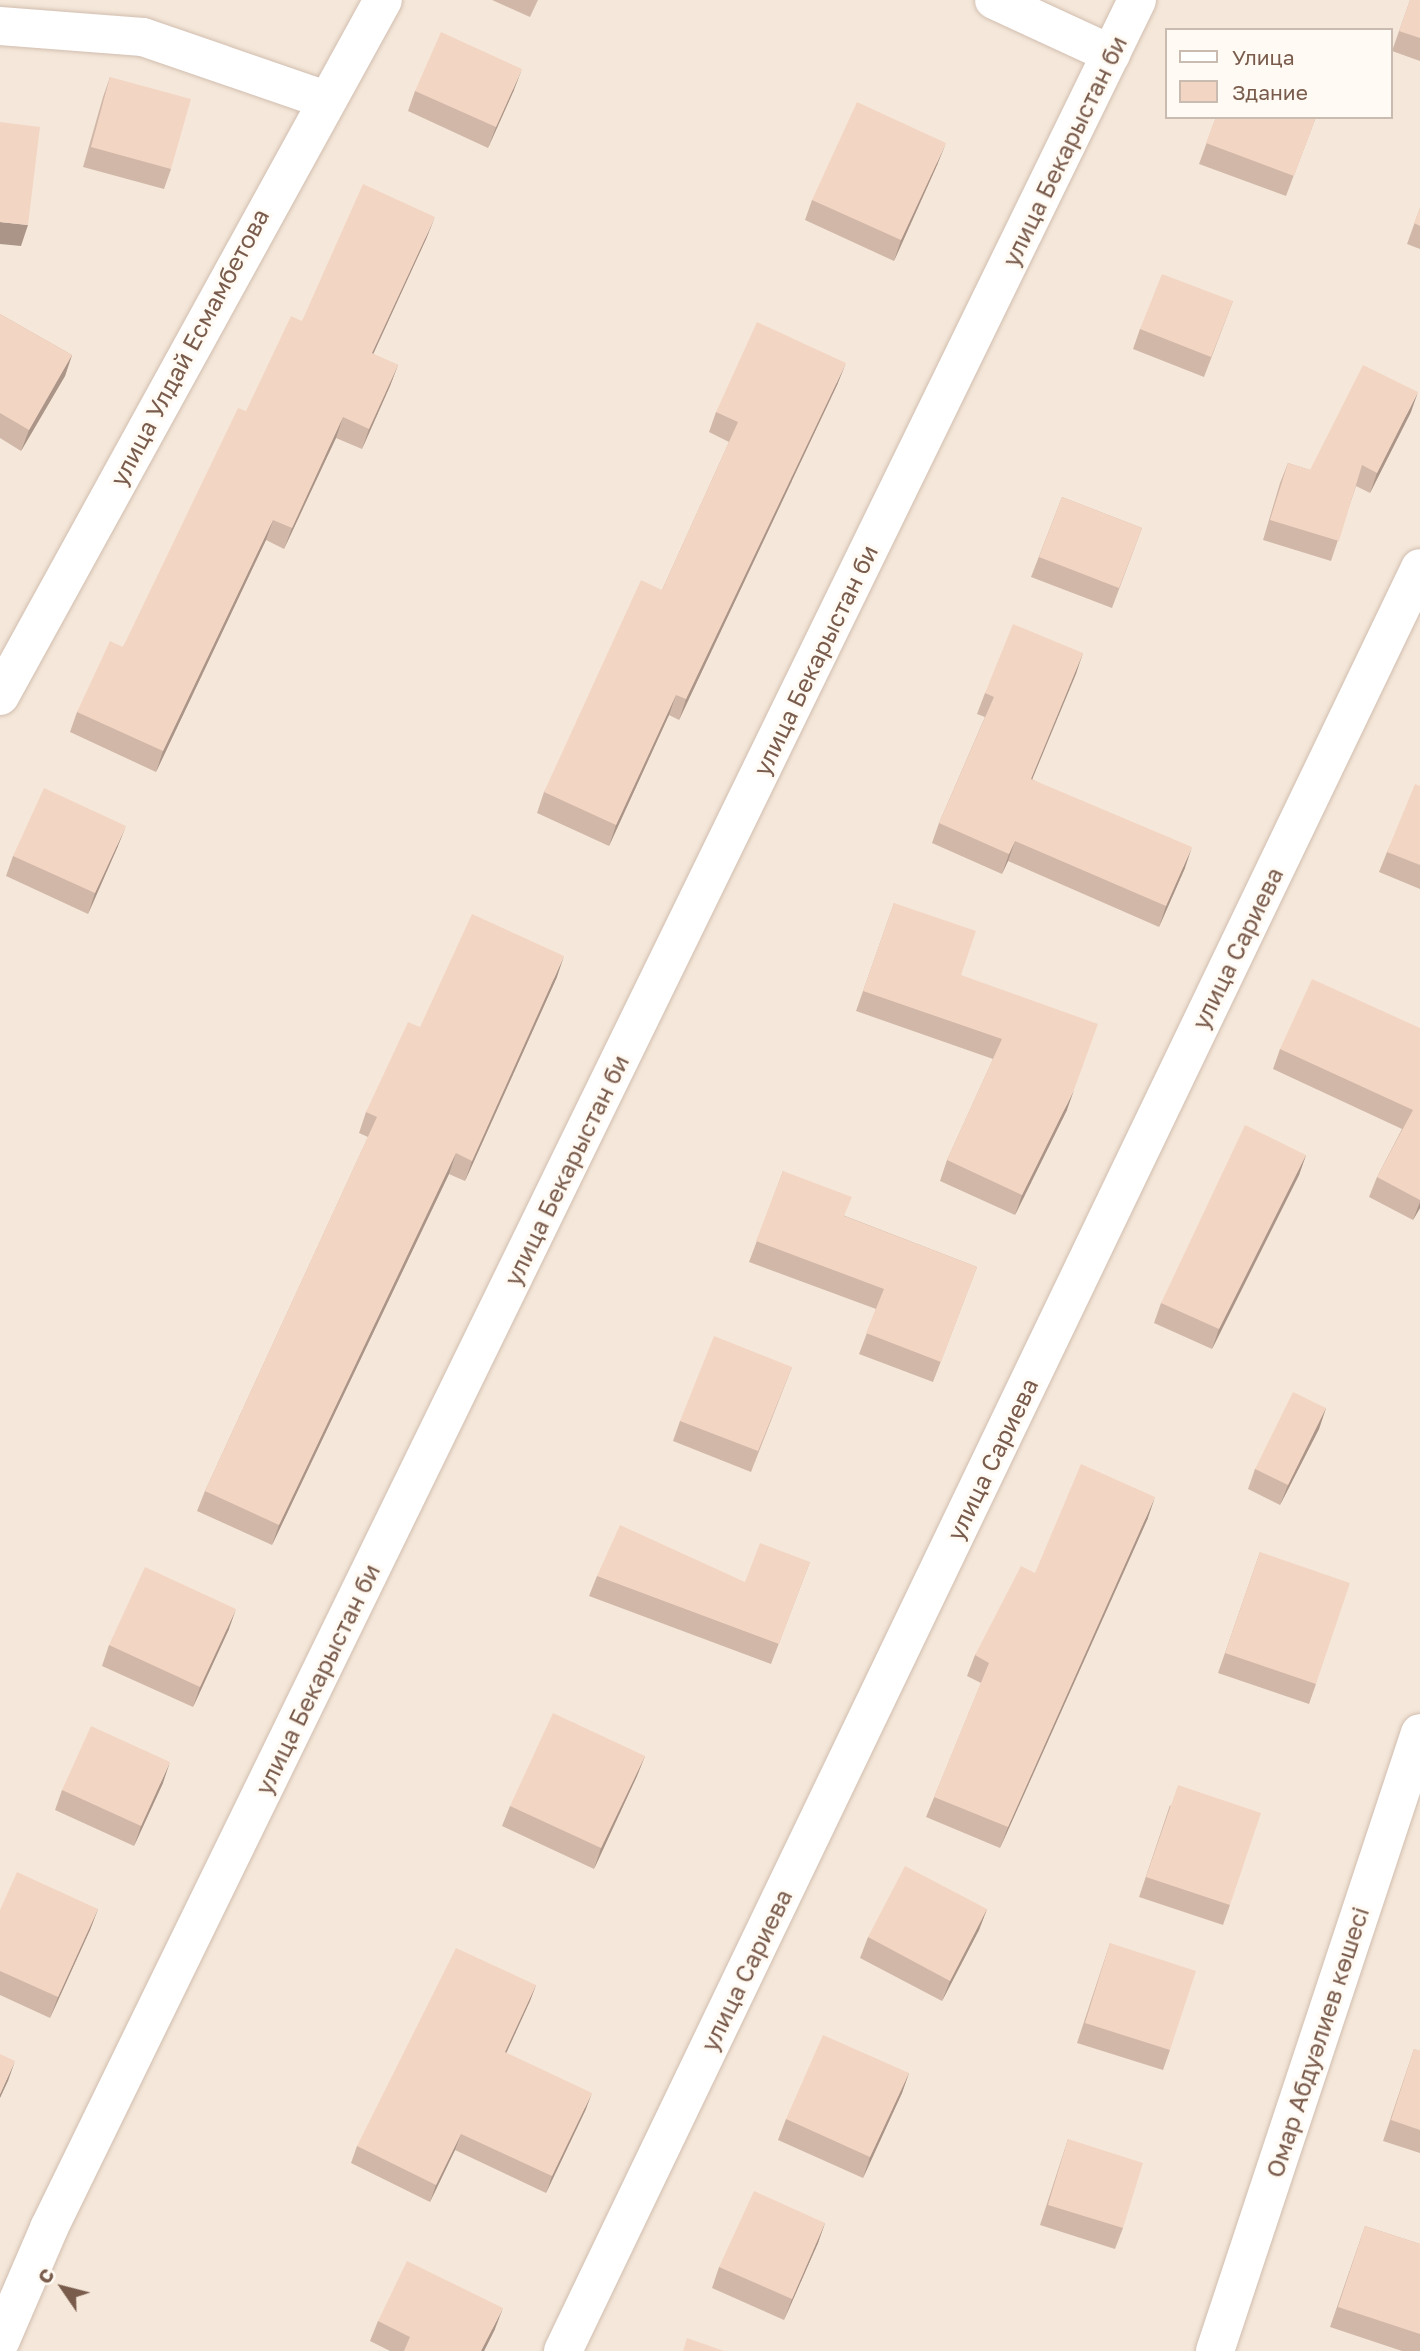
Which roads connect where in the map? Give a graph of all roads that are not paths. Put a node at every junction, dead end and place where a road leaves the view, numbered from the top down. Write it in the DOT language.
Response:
graph roads {
  1 [pos="383,0"];
  2 [pos="994,0"];
  3 [pos="1137,0"];
  4 [pos="0,26"];
  5 [pos="1111,54"];
  6 [pos="323,99"];
  7 [pos="1420,568"];
  8 [pos="0,696"];
  9 [pos="1420,1733"];
  10 [pos="0,2342"];
  11 [pos="563,2351"];
  12 [pos="1214,2351"];
  1 -- 6 [label="street, улица Улдай Есмамбетова"];
  2 -- 5 [label="street"];
  3 -- 5 [label="street, улица Бекарыстан би"];
  4 -- 6 [label="street"];
  5 -- 10 [label="street, улица Бекарыстан би"];
  6 -- 8 [label="street, улица Улдай Есмамбетова"];
  7 -- 11 [label="street, улица Сариева"];
  9 -- 12 [label="street, Омар Абдуәлиев көшесі"];
}
